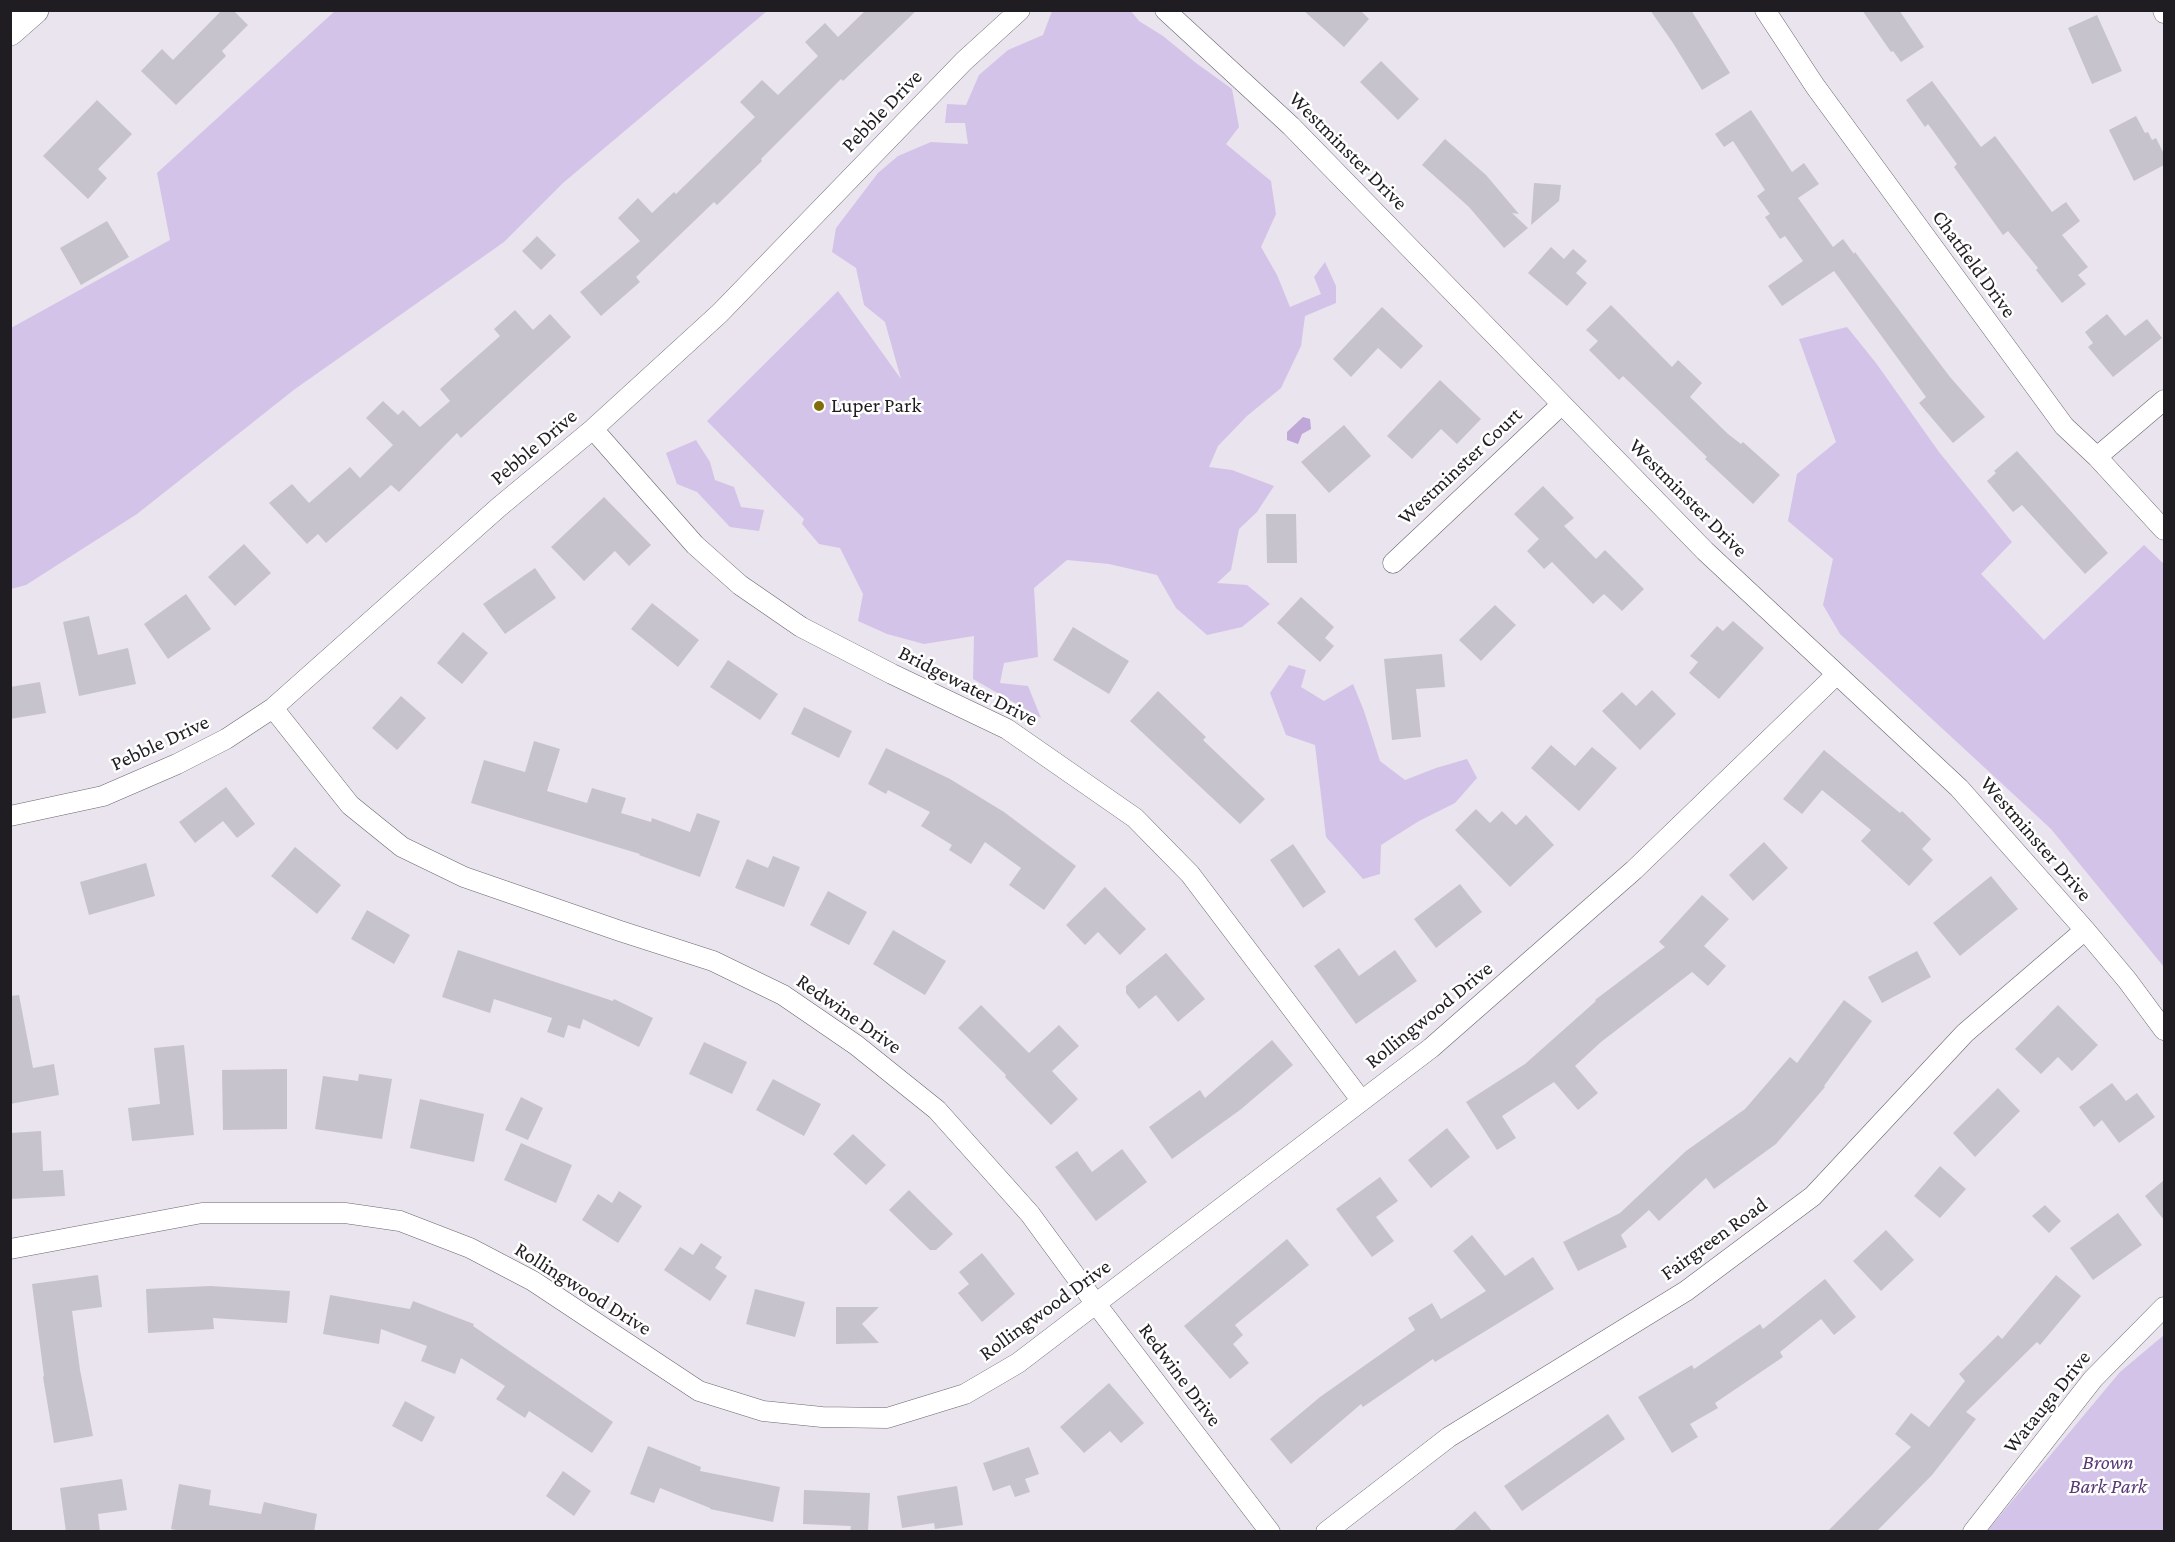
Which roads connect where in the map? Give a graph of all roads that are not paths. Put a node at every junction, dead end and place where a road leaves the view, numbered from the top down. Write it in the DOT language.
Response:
graph roads {
  1 [pos="35,10"];
  2 [pos="1020,10"];
  3 [pos="1165,10"];
  4 [pos="1765,10"];
  5 [pos="10,32"];
  6 [pos="2164,400"];
  7 [pos="1561,405"];
  8 [pos="593,429"];
  9 [pos="2097,457"];
  10 [pos="2164,530"];
  11 [pos="1393,563"];
  12 [pos="1836,675"];
  13 [pos="273,708"];
  14 [pos="10,816"];
  15 [pos="2085,930"];
  16 [pos="2164,1030"];
  17 [pos="1361,1100"];
  18 [pos="10,1249"];
  19 [pos="1096,1304"];
  20 [pos="2164,1307"];
  21 [pos="1270,1532"];
  22 [pos="1326,1532"];
  23 [pos="1973,1532"];
  1 -- 5 [label="main road"];
  2 -- 8 [label="street, Pebble Drive"];
  3 -- 7 [label="street, Westminster Drive"];
  4 -- 9 [label="street, Chatfield Drive"];
  6 -- 9 [label="street"];
  7 -- 11 [label="street, Westminster Court"];
  7 -- 12 [label="street, Westminster Drive"];
  8 -- 13 [label="street, Pebble Drive"];
  8 -- 17 [label="street, Bridgewater Drive"];
  9 -- 10 [label="street, Chatfield Drive"];
  12 -- 15 [label="street, Westminster Drive"];
  12 -- 17 [label="street, Rollingwood Drive"];
  13 -- 14 [label="street, Pebble Drive"];
  13 -- 19 [label="street, Redwine Drive"];
  15 -- 16 [label="street, Westminster Drive"];
  15 -- 22 [label="street, Fairgreen Road"];
  17 -- 19 [label="street, Rollingwood Drive"];
  18 -- 19 [label="street, Rollingwood Drive"];
  19 -- 21 [label="street, Redwine Drive"];
  20 -- 23 [label="street, Watauga Drive"];
}
